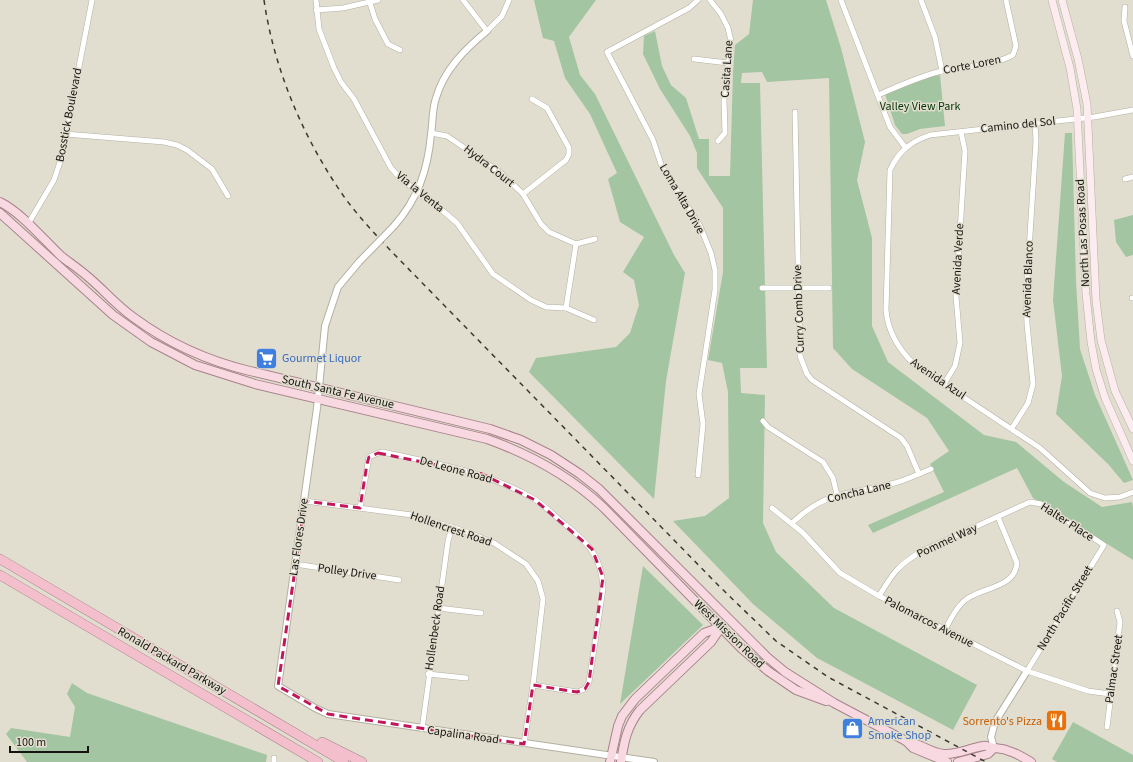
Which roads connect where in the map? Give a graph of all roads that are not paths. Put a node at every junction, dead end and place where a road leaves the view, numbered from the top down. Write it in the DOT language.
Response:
graph roads {
  1 [pos="92,0"];
  2 [pos="316,0"];
  3 [pos="378,0"];
  4 [pos="463,0"];
  5 [pos="509,0"];
  6 [pos="698,0"];
  7 [pos="710,0"];
  8 [pos="841,0"];
  9 [pos="921,0"];
  10 [pos="1006,0"];
  11 [pos="1052,0"];
  12 [pos="1062,0"];
  13 [pos="370,3"];
  14 [pos="1125,7"];
  15 [pos="316,10"];
  16 [pos="486,31"];
  17 [pos="400,50"];
  18 [pos="1133,56"];
  19 [pos="694,59"];
  20 [pos="728,63"];
  21 [pos="942,71"];
  22 [pos="878,94"];
  23 [pos="532,99"];
  24 [pos="1133,110"];
  25 [pos="795,112"];
  26 [pos="1088,118"];
  27 [pos="1078,119"];
  28 [pos="1035,123"];
  29 [pos="961,132"];
  30 [pos="432,133"];
  31 [pos="65,134"];
  32 [pos="718,141"];
  33 [pos="905,147"];
  34 [pos="1133,177"];
  35 [pos="1125,180"];
  36 [pos="418,191"];
  37 [pos="523,194"];
  38 [pos="228,196"];
  39 [pos="0,202"];
  40 [pos="0,212"];
  41 [pos="28,224"];
  42 [pos="595,239"];
  43 [pos="576,244"];
  44 [pos="762,288"];
  45 [pos="798,288"];
  46 [pos="829,288"];
  47 [pos="566,308"];
  48 [pos="594,320"];
  49 [pos="944,384"];
  50 [pos="319,388"];
  51 [pos="318,399"];
  52 [pos="763,422"];
  53 [pos="1012,428"];
  54 [pos="1133,429"];
  55 [pos="1133,461"];
  56 [pos="932,469"];
  57 [pos="919,474"];
  58 [pos="698,475"];
  59 [pos="1133,492"];
  60 [pos="837,495"];
  61 [pos="305,500"];
  62 [pos="1030,502"];
  63 [pos="360,508"];
  64 [pos="772,508"];
  65 [pos="998,517"];
  66 [pos="792,523"];
  67 [pos="452,527"];
  68 [pos="646,536"];
  69 [pos="638,542"];
  70 [pos="1104,546"];
  71 [pos="0,559"];
  72 [pos="295,564"];
  73 [pos="0,575"];
  74 [pos="399,580"];
  75 [pos="880,596"];
  76 [pos="438,608"];
  77 [pos="1117,611"];
  78 [pos="481,613"];
  79 [pos="728,620"];
  80 [pos="721,627"];
  81 [pos="945,630"];
  82 [pos="1027,671"];
  83 [pos="428,674"];
  84 [pos="466,678"];
  85 [pos="533,684"];
  86 [pos="278,686"];
  87 [pos="1110,694"];
  88 [pos="834,703"];
  89 [pos="260,712"];
  90 [pos="1107,727"];
  91 [pos="422,729"];
  92 [pos="906,741"];
  93 [pos="524,744"];
  94 [pos="994,748"];
  95 [pos="611,759"];
  96 [pos="621,760"];
  97 [pos="318,762"];
  98 [pos="344,762"];
  99 [pos="362,762"];
  100 [pos="654,762"];
  101 [pos="947,762"];
  102 [pos="958,762"];
  103 [pos="1031,762"];
  1 -- 31 [label="street, Bosstick Boulevard"];
  2 -- 15 [label="street, Via la Venta"];
  3 -- 13 [label="street"];
  4 -- 16 [label="street"];
  5 -- 16 [label="street"];
  6 -- 58 [label="street, Loma Alta Drive"];
  7 -- 20 [label="street, Casita Lane"];
  8 -- 22 [label="street"];
  9 -- 21 [label="street"];
  10 -- 21 [label="street, Corte Loren"];
  11 -- 27 [label="main road, North Las Posas Road"];
  12 -- 26 [label="main road, North Las Posas Road"];
  13 -- 15 [label="street"];
  13 -- 17 [label="street"];
  14 -- 18 [label="street"];
  15 -- 36 [label="street, Via la Venta"];
  16 -- 30 [label="street, Las Flores Drive"];
  19 -- 20 [label="street"];
  20 -- 32 [label="street, Casita Lane"];
  21 -- 22 [label="street, Corte Loren"];
  22 -- 33 [label="street"];
  23 -- 37 [label="street"];
  24 -- 26 [label="street, Camino del Sol"];
  25 -- 45 [label="street, Curry Comb Drive"];
  26 -- 27 [label="street, Camino del Sol"];
  26 -- 54 [label="main road, North Las Posas Road"];
  27 -- 28 [label="street, Camino del Sol"];
  27 -- 55 [label="main road, North Las Posas Road"];
  28 -- 29 [label="street, Camino del Sol"];
  28 -- 53 [label="street, Avenida Blanco"];
  29 -- 33 [label="street, Camino del Sol"];
  29 -- 49 [label="street, Avenida Verde"];
  30 -- 36 [label="street, Las Flores Drive"];
  30 -- 37 [label="street, Hydra Court"];
  31 -- 38 [label="street"];
  31 -- 41 [label="street, Bosstick Boulevard"];
  33 -- 49 [label="street, Avenida Azul"];
  34 -- 35 [label="street"];
  36 -- 47 [label="street, Via la Venta"];
  36 -- 50 [label="street, Las Flores Drive, bridge"];
  37 -- 43 [label="street, Hydra Court"];
  39 -- 41 [label="main road, South Santa Fe Avenue"];
  40 -- 51 [label="main road, South Santa Fe Avenue"];
  41 -- 50 [label="main road, South Santa Fe Avenue"];
  42 -- 43 [label="street"];
  43 -- 47 [label="street"];
  44 -- 45 [label="street"];
  45 -- 46 [label="street"];
  45 -- 57 [label="street, Curry Comb Drive"];
  47 -- 48 [label="street, Via la Venta"];
  49 -- 53 [label="street, Avenida Azul"];
  50 -- 51 [label="street, Las Flores Drive"];
  50 -- 68 [label="main road, South Santa Fe Avenue"];
  51 -- 61 [label="street, Las Flores Drive"];
  51 -- 69 [label="main road, South Santa Fe Avenue"];
  52 -- 60 [label="street"];
  53 -- 59 [label="street, Avenida Azul"];
  56 -- 57 [label="street, Concha Lane"];
  57 -- 60 [label="street, Concha Lane"];
  60 -- 66 [label="street, Concha Lane"];
  61 -- 63 [label="street, Hollencrest Road"];
  61 -- 72 [label="street, Las Flores Drive"];
  62 -- 65 [label="street, Pommel Way"];
  62 -- 70 [label="street, Halter Place"];
  63 -- 67 [label="street, Hollencrest Road"];
  63 -- 85 [label="street, De Leone Road"];
  64 -- 66 [label="street, Palomarcos Avenue"];
  65 -- 75 [label="street, Pommel Way"];
  65 -- 81 [label="street"];
  66 -- 75 [label="street, Palomarcos Avenue"];
  67 -- 76 [label="street, Hollenbeck Road"];
  67 -- 85 [label="street, Hollencrest Road"];
  68 -- 79 [label="main road, West Mission Road"];
  69 -- 80 [label="main road, West Mission Road"];
  70 -- 82 [label="street, North Pacific Street"];
  71 -- 89 [label="highway, Ronald Packard Parkway"];
  72 -- 74 [label="street, Polley Drive"];
  72 -- 86 [label="street, Las Flores Drive"];
  73 -- 97 [label="highway, Ronald Packard Parkway"];
  75 -- 81 [label="street, Palomarcos Avenue"];
  76 -- 78 [label="street"];
  76 -- 83 [label="street, Hollenbeck Road"];
  77 -- 87 [label="street, Palmac Street"];
  79 -- 80 [label="main road"];
  79 -- 88 [label="main road, West Mission Road"];
  80 -- 88 [label="main road, West Mission Road"];
  80 -- 95 [label="main road"];
  80 -- 96 [label="main road"];
  81 -- 82 [label="street, Palomarcos Avenue"];
  82 -- 87 [label="street, Palomarcos Avenue"];
  82 -- 94 [label="street"];
  83 -- 84 [label="street"];
  83 -- 91 [label="street, Hollenbeck Road"];
  85 -- 93 [label="street, Hollencrest Road"];
  86 -- 91 [label="street, Capalina Road"];
  87 -- 90 [label="street, Palmac Street"];
  88 -- 92 [label="main road, West Mission Road"];
  89 -- 98 [label="highway, Ronald Packard Parkway"];
  89 -- 99 [label="highway"];
  91 -- 93 [label="street, Capalina Road"];
  92 -- 94 [label="main road, West Mission Road"];
  92 -- 101 [label="main road, West Mission Road"];
  93 -- 95 [label="street, Capalina Road"];
  94 -- 102 [label="main road"];
  94 -- 103 [label="main road, West Mission Road"];
  95 -- 96 [label="street, Capalina Road"];
  96 -- 100 [label="street, Capalina Road"];
}
